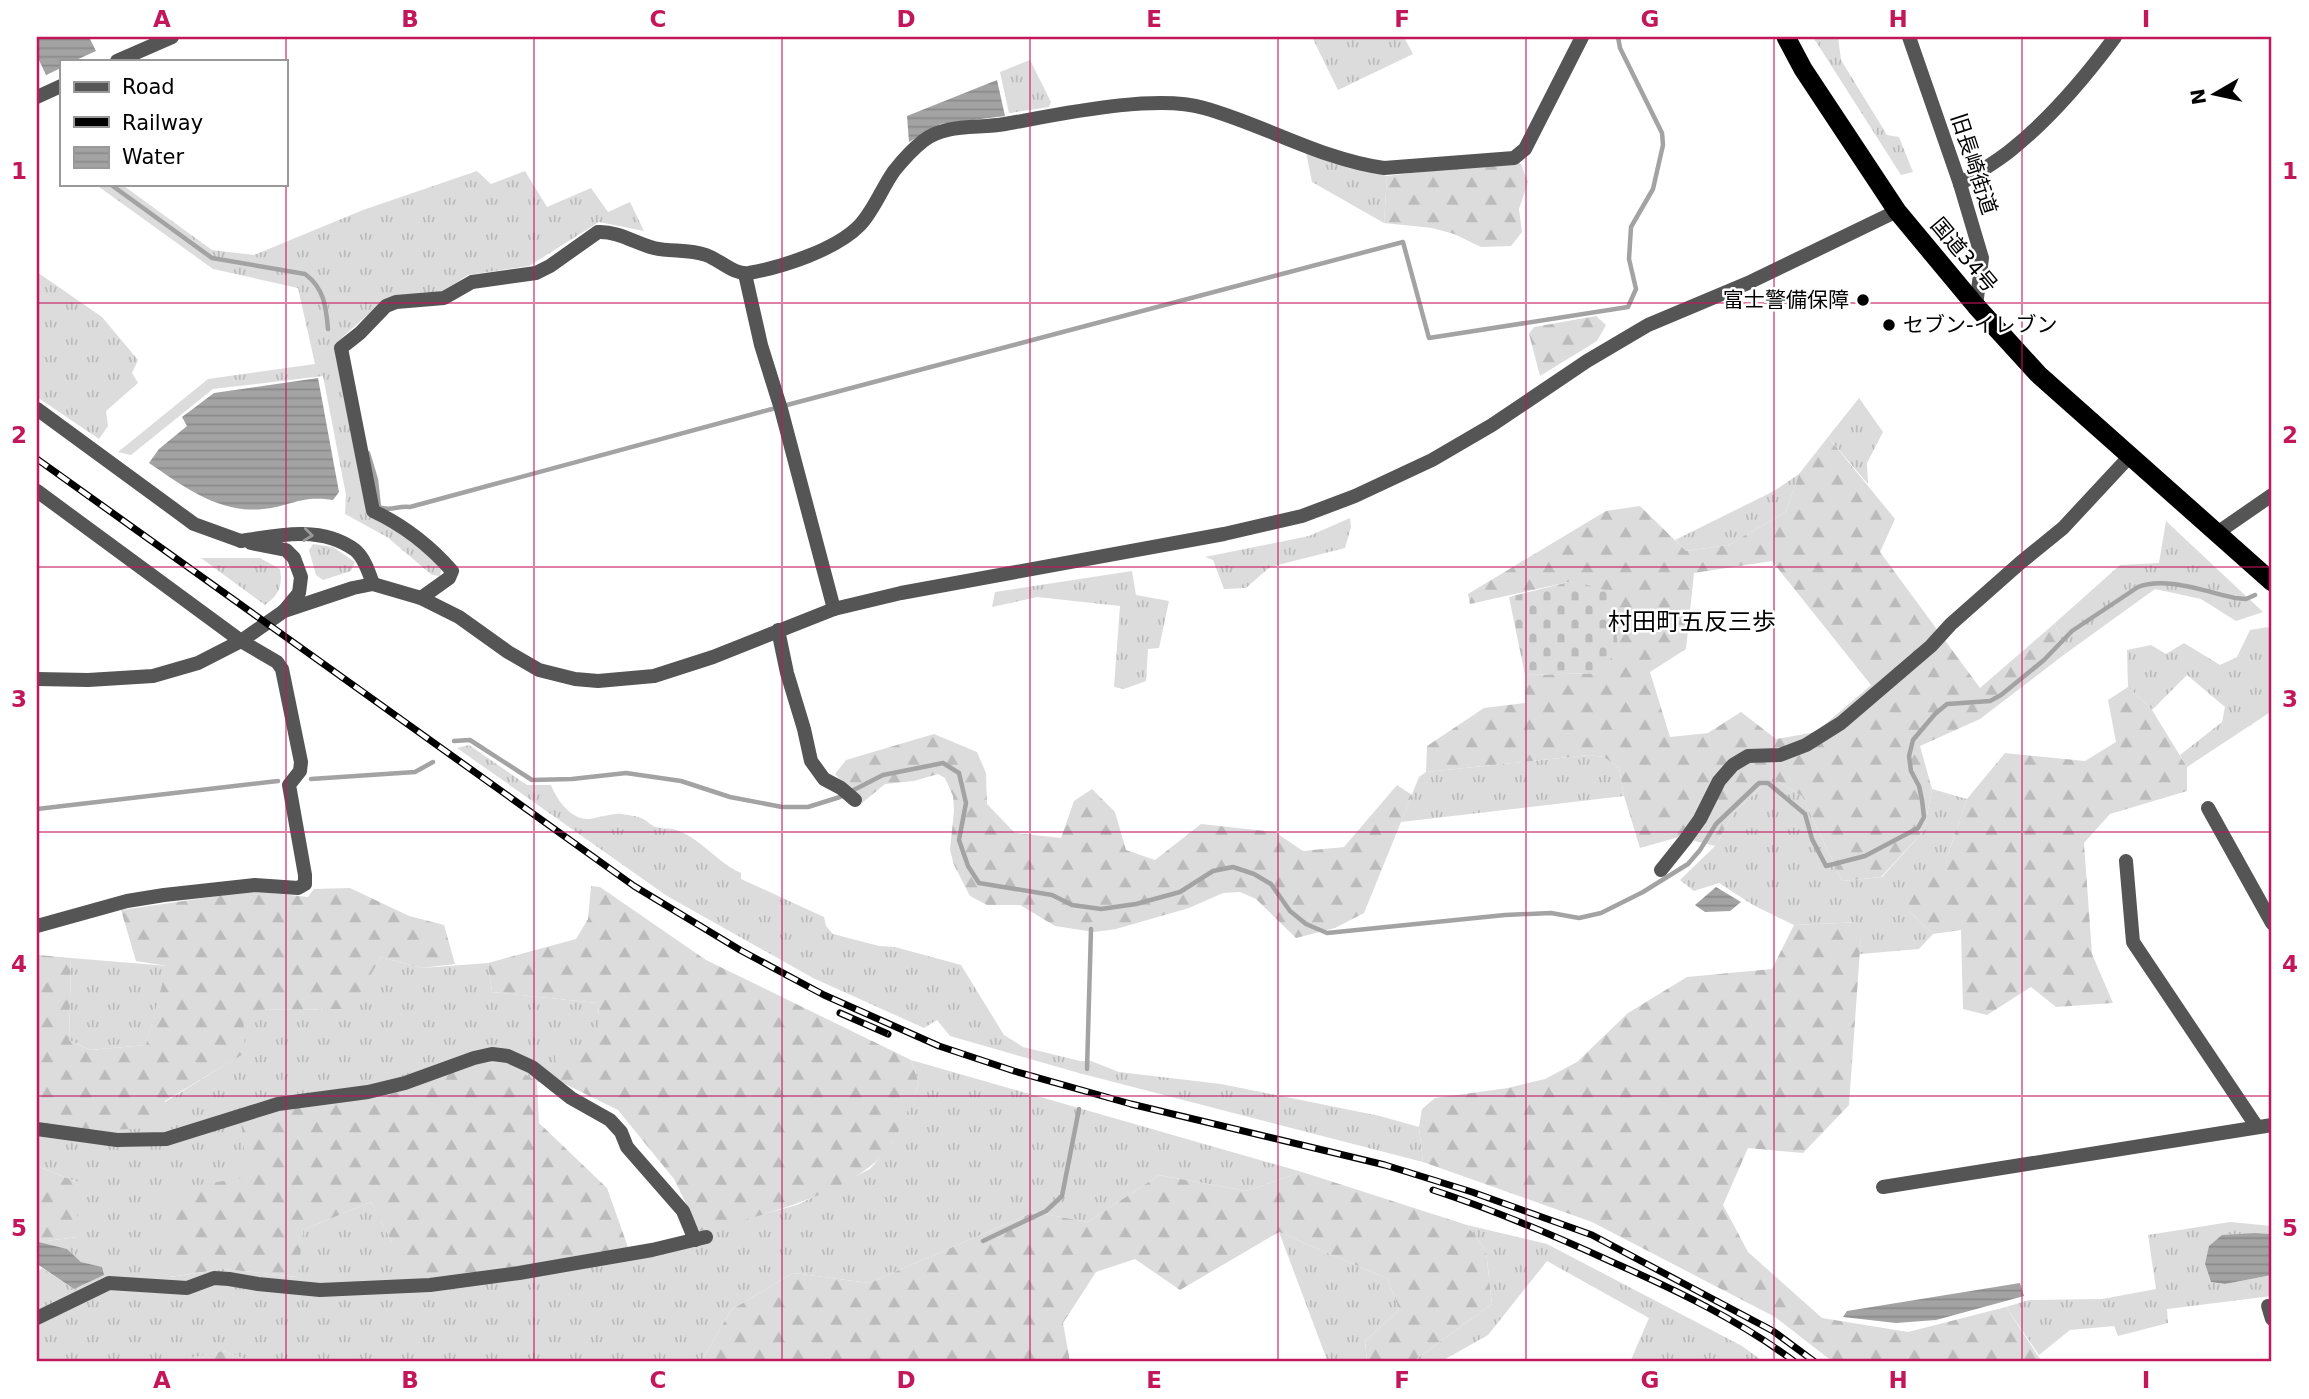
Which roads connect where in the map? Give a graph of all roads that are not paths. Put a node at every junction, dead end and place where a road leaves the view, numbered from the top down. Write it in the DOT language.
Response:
graph roads {
  1 [pos="172,37"];
  2 [pos="1583,37"];
  3 [pos="1786,37"];
  4 [pos="1909,37"];
  5 [pos="2115,37"];
  6 [pos="119,60"];
  7 [pos="60,86"];
  8 [pos="37,97"];
  9 [pos="1960,184"];
  10 [pos="1897,211"];
  11 [pos="745,274"];
  12 [pos="1976,306"];
  13 [pos="37,409"];
  14 [pos="2130,456"];
  15 [pos="37,491"];
  16 [pos="2272,495"];
  17 [pos="2217,533"];
  18 [pos="241,541"];
  19 [pos="2272,582"];
  20 [pos="373,584"];
  21 [pos="421,598"];
  22 [pos="834,609"];
  23 [pos="284,611"];
  24 [pos="778,630"];
  25 [pos="241,641"];
  26 [pos="37,679"];
  27 [pos="855,800"];
  28 [pos="2208,808"];
  29 [pos="2126,861"];
  30 [pos="1661,870"];
  31 [pos="2272,923"];
  32 [pos="37,926"];
  33 [pos="2272,1125"];
  34 [pos="2257,1127"];
  35 [pos="37,1129"];
  36 [pos="1882,1188"];
  37 [pos="37,1318"];
  1 -- 6 [label="street"];
  2 -- 11 [label="street"];
  3 -- 10 [label="highway, 国道34号"];
  4 -- 9 [label="street, 旧長崎街道"];
  5 -- 9 [label="street"];
  7 -- 8 [label="street"];
  9 -- 12 [label="street, 旧長崎街道"];
  10 -- 12 [label="highway, 国道34号"];
  10 -- 22 [label="street"];
  11 -- 21 [label="street"];
  11 -- 22 [label="street"];
  12 -- 14 [label="highway, 国道34号"];
  13 -- 18 [label="street"];
  14 -- 17 [label="highway, 国道34号"];
  14 -- 30 [label="street"];
  15 -- 25 [label="street"];
  16 -- 17 [label="street"];
  17 -- 19 [label="highway, 国道34号"];
  18 -- 20 [label="street, one-way"];
  18 -- 23 [label="street"];
  20 -- 21 [label="street"];
  20 -- 23 [label="street"];
  21 -- 24 [label="street"];
  22 -- 24 [label="street"];
  23 -- 25 [label="street"];
  24 -- 27 [label="street"];
  25 -- 26 [label="street"];
  25 -- 32 [label="street"];
  28 -- 31 [label="street"];
  29 -- 34 [label="street"];
  33 -- 34 [label="street"];
  34 -- 36 [label="street"];
  35 -- 37 [label="street"];
}
